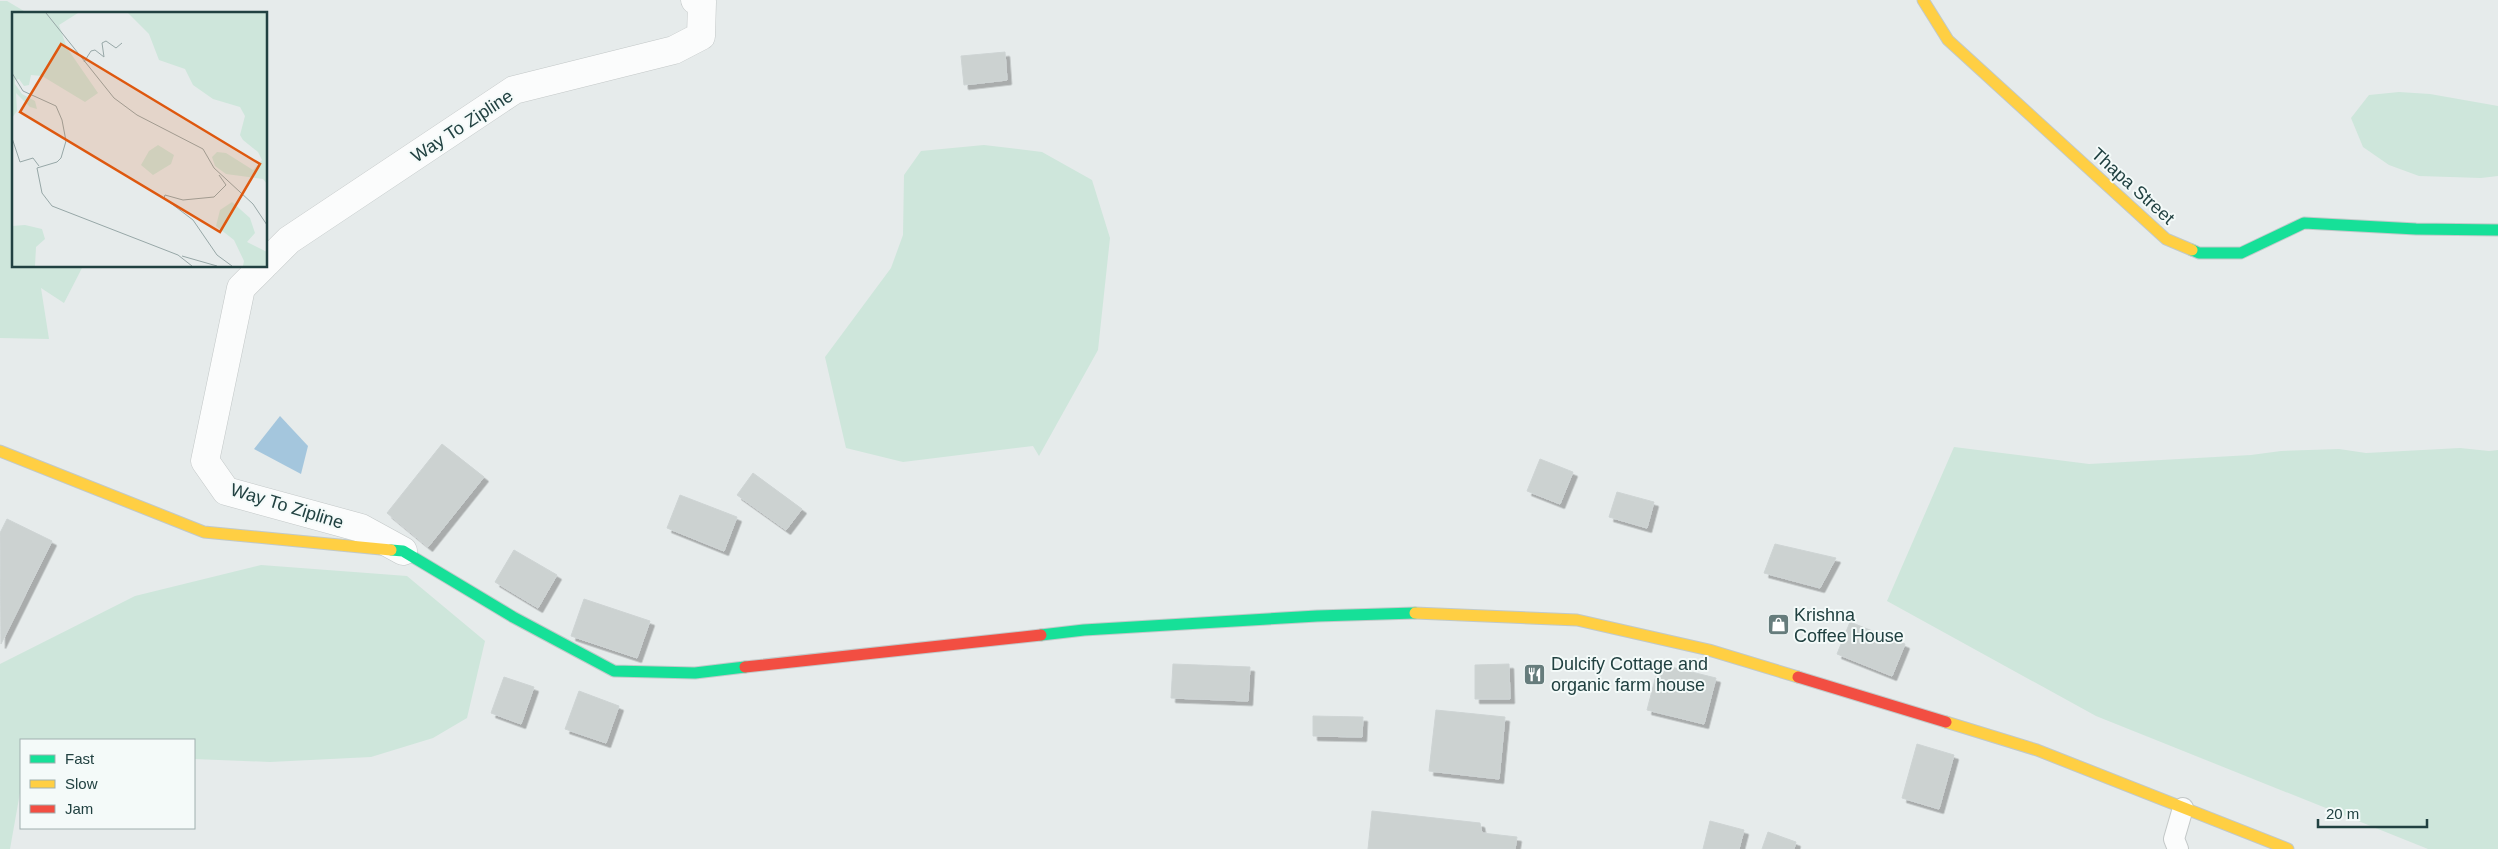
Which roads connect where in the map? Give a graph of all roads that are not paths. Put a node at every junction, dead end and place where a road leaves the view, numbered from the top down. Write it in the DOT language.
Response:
graph roads {
  1 [pos="695,0"];
  2 [pos="1924,0"];
  3 [pos="2498,230"];
  4 [pos="268,261"];
  5 [pos="261,268"];
  6 [pos="0,451"];
  7 [pos="403,551"];
  8 [pos="2183,808"];
  9 [pos="2178,849"];
  10 [pos="2288,849"];
  1 -- 4 [label="street, Way To Zipline"];
  2 -- 3 [label="street, Thapa Street"];
  5 -- 7 [label="street, Way To Zipline"];
  6 -- 7 [label="street"];
  7 -- 8 [label="street"];
  8 -- 9 [label="lane"];
  8 -- 10 [label="street"];
}
